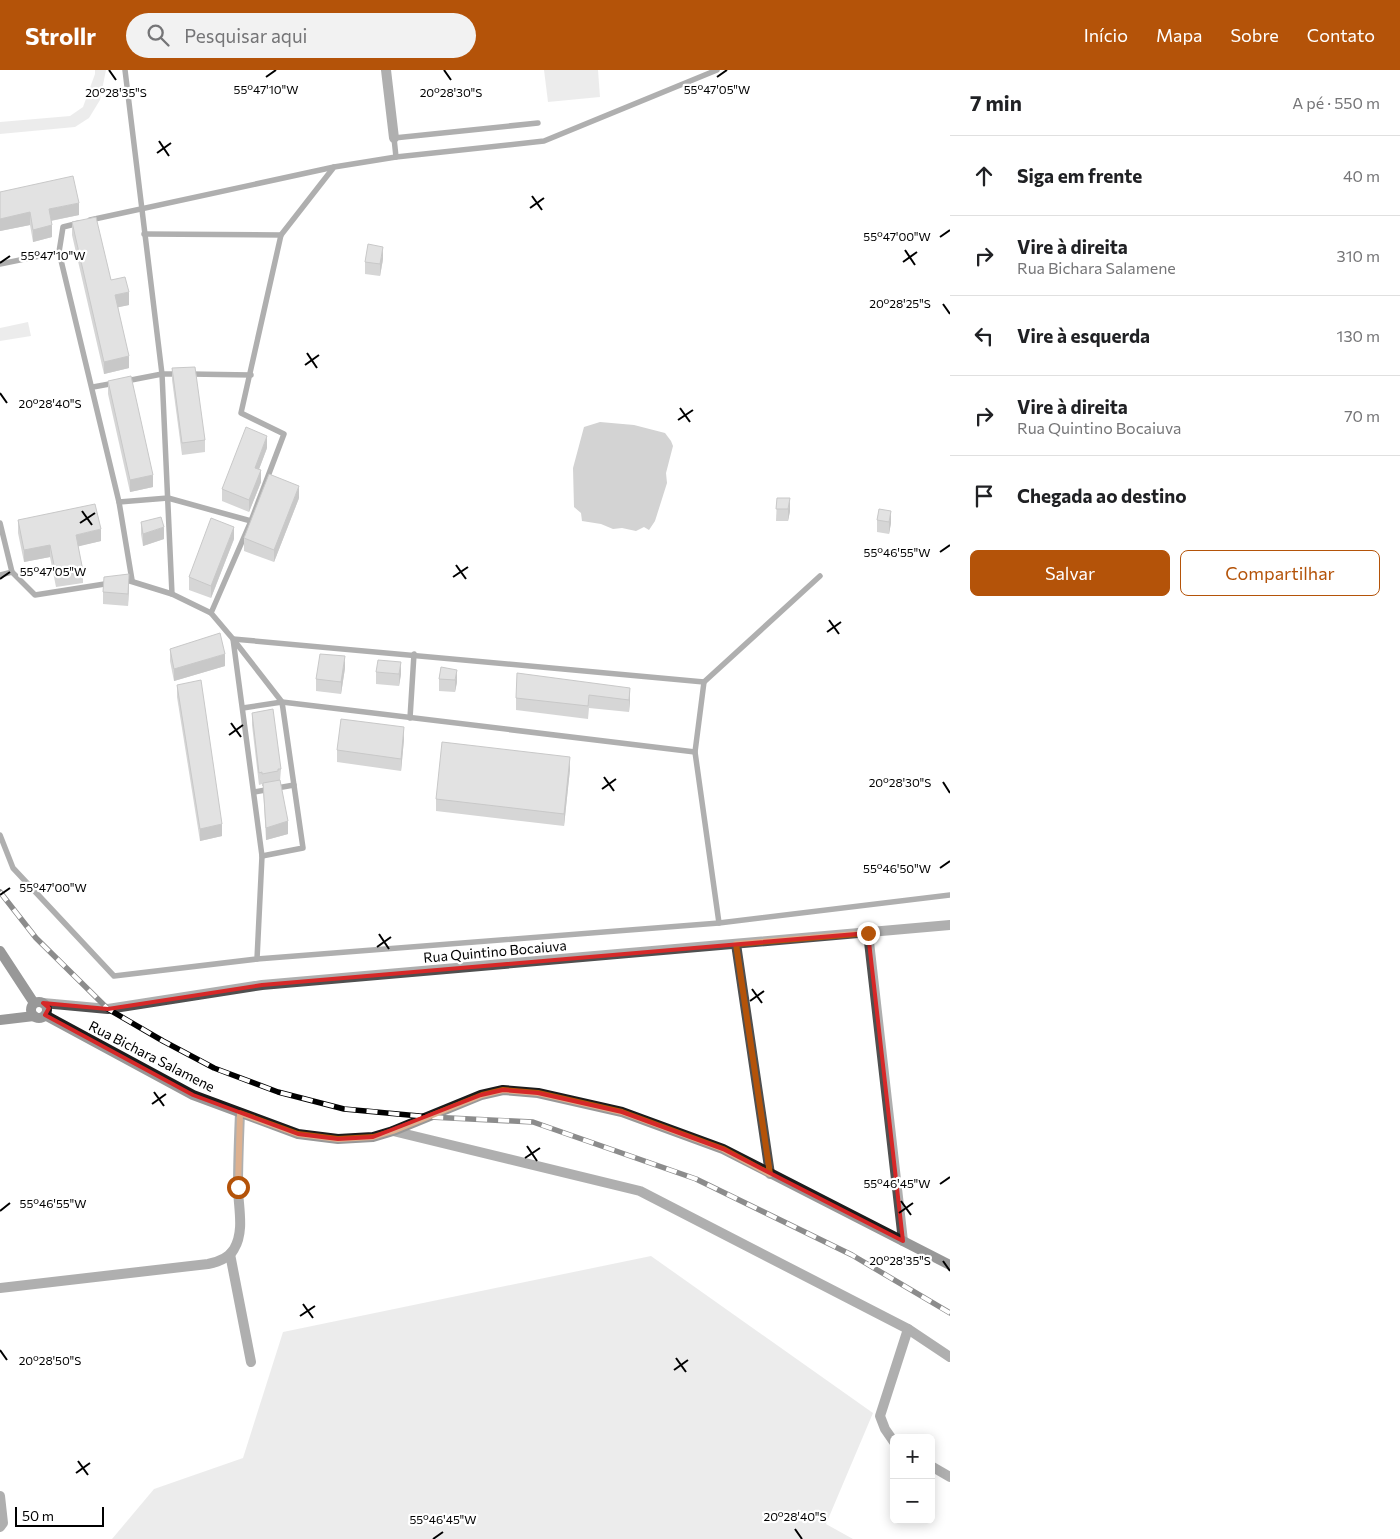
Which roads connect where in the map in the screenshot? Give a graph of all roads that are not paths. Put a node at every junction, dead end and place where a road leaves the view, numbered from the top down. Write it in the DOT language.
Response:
graph roads {
  1 [pos="125,70"];
  2 [pos="386,70"];
  3 [pos="717,70"];
  4 [pos="538,122"];
  5 [pos="394,138"];
  6 [pos="396,157"];
  7 [pos="334,167"];
  8 [pos="143,208"];
  9 [pos="144,234"];
  10 [pos="281,235"];
  11 [pos="60,252"];
  12 [pos="0,264"];
  13 [pos="162,374"];
  14 [pos="251,375"];
  15 [pos="93,387"];
  16 [pos="168,498"];
  17 [pos="119,502"];
  18 [pos="251,521"];
  19 [pos="0,523"];
  20 [pos="12,572"];
  21 [pos="0,575"];
  22 [pos="820,576"];
  23 [pos="132,580"];
  24 [pos="123,582"];
  25 [pos="114,583"];
  26 [pos="172,594"];
  27 [pos="211,613"];
  28 [pos="233,639"];
  29 [pos="414,654"];
  30 [pos="704,682"];
  31 [pos="282,702"];
  32 [pos="243,708"];
  33 [pos="410,718"];
  34 [pos="695,752"];
  35 [pos="294,785"];
  36 [pos="254,792"];
  37 [pos="0,835"];
  38 [pos="262,856"];
  39 [pos="950,895"];
  40 [pos="719,923"];
  41 [pos="950,925"];
  42 [pos="868,933"];
  43 [pos="736,944"];
  44 [pos="0,950"];
  45 [pos="257,959"];
  46 [pos="39,1003"];
  47 [pos="45,1015"];
  48 [pos="34,1016"];
  49 [pos="0,1020"];
  50 [pos="240,1113"];
  51 [pos="393,1131"];
  52 [pos="770,1174"];
  53 [pos="903,1241"];
  54 [pos="230,1254"];
  55 [pos="950,1265"];
  56 [pos="0,1288"];
  57 [pos="908,1329"];
  58 [pos="950,1357"];
  59 [pos="251,1362"];
  60 [pos="890,1436"];
  61 [pos="935,1468"];
  62 [pos="950,1477"];
  63 [pos="0,1496"];
  64 [pos="0,1527"];
  1 -- 8 [label="lane"];
  2 -- 5 [label="street"];
  3 -- 6 [label="lane"];
  4 -- 5 [label="lane"];
  5 -- 6 [label="lane"];
  6 -- 7 [label="lane"];
  7 -- 8 [label="lane"];
  7 -- 10 [label="lane"];
  8 -- 9 [label="lane"];
  8 -- 11 [label="lane"];
  9 -- 10 [label="lane"];
  9 -- 13 [label="lane"];
  10 -- 14 [label="lane"];
  11 -- 12 [label="lane"];
  11 -- 15 [label="lane"];
  13 -- 14 [label="lane"];
  13 -- 15 [label="lane"];
  13 -- 16 [label="lane"];
  14 -- 18 [label="lane"];
  15 -- 17 [label="lane"];
  16 -- 17 [label="lane"];
  16 -- 18 [label="lane"];
  16 -- 26 [label="lane"];
  17 -- 23 [label="lane"];
  18 -- 27 [label="lane"];
  19 -- 20 [label="lane"];
  20 -- 21 [label="lane"];
  20 -- 25 [label="lane"];
  22 -- 30 [label="lane"];
  23 -- 24 [label="lane"];
  23 -- 26 [label="lane"];
  26 -- 27 [label="lane"];
  27 -- 28 [label="lane"];
  28 -- 29 [label="lane"];
  28 -- 31 [label="lane"];
  28 -- 32 [label="lane"];
  29 -- 30 [label="lane"];
  29 -- 33 [label="lane"];
  30 -- 34 [label="lane"];
  31 -- 32 [label="lane"];
  31 -- 33 [label="lane"];
  31 -- 35 [label="lane"];
  32 -- 36 [label="lane"];
  33 -- 34 [label="lane"];
  34 -- 40 [label="lane"];
  35 -- 36 [label="lane"];
  35 -- 38 [label="lane"];
  36 -- 38 [label="lane"];
  37 -- 45 [label="lane"];
  38 -- 45 [label="lane"];
  39 -- 40 [label="lane"];
  40 -- 45 [label="lane"];
  41 -- 42 [label="street, Rua Quintino Bocaiuva"];
  42 -- 43 [label="street, Rua Quintino Bocaiuva"];
  42 -- 53 [label="street"];
  43 -- 46 [label="street, Rua Quintino Bocaiuva"];
  43 -- 52 [label="street"];
  44 -- 46 [label="main road"];
  46 -- 47 [label="main road"];
  46 -- 48 [label="main road"];
  47 -- 48 [label="main road"];
  47 -- 50 [label="main road, Rua Bichara Salamene"];
  48 -- 49 [label="main road"];
  50 -- 51 [label="main road, Rua Bichara Salamene"];
  50 -- 54 [label="street"];
  51 -- 52 [label="main road, Rua Bichara Salamene"];
  51 -- 57 [label="street"];
  52 -- 53 [label="main road, Rua Bichara Salamene"];
  53 -- 55 [label="main road, Rua Bichara Salamene"];
  54 -- 56 [label="street"];
  54 -- 59 [label="street"];
  57 -- 58 [label="street"];
  57 -- 60 [label="street"];
  61 -- 62 [label="street"];
  63 -- 64 [label="street"];
}
